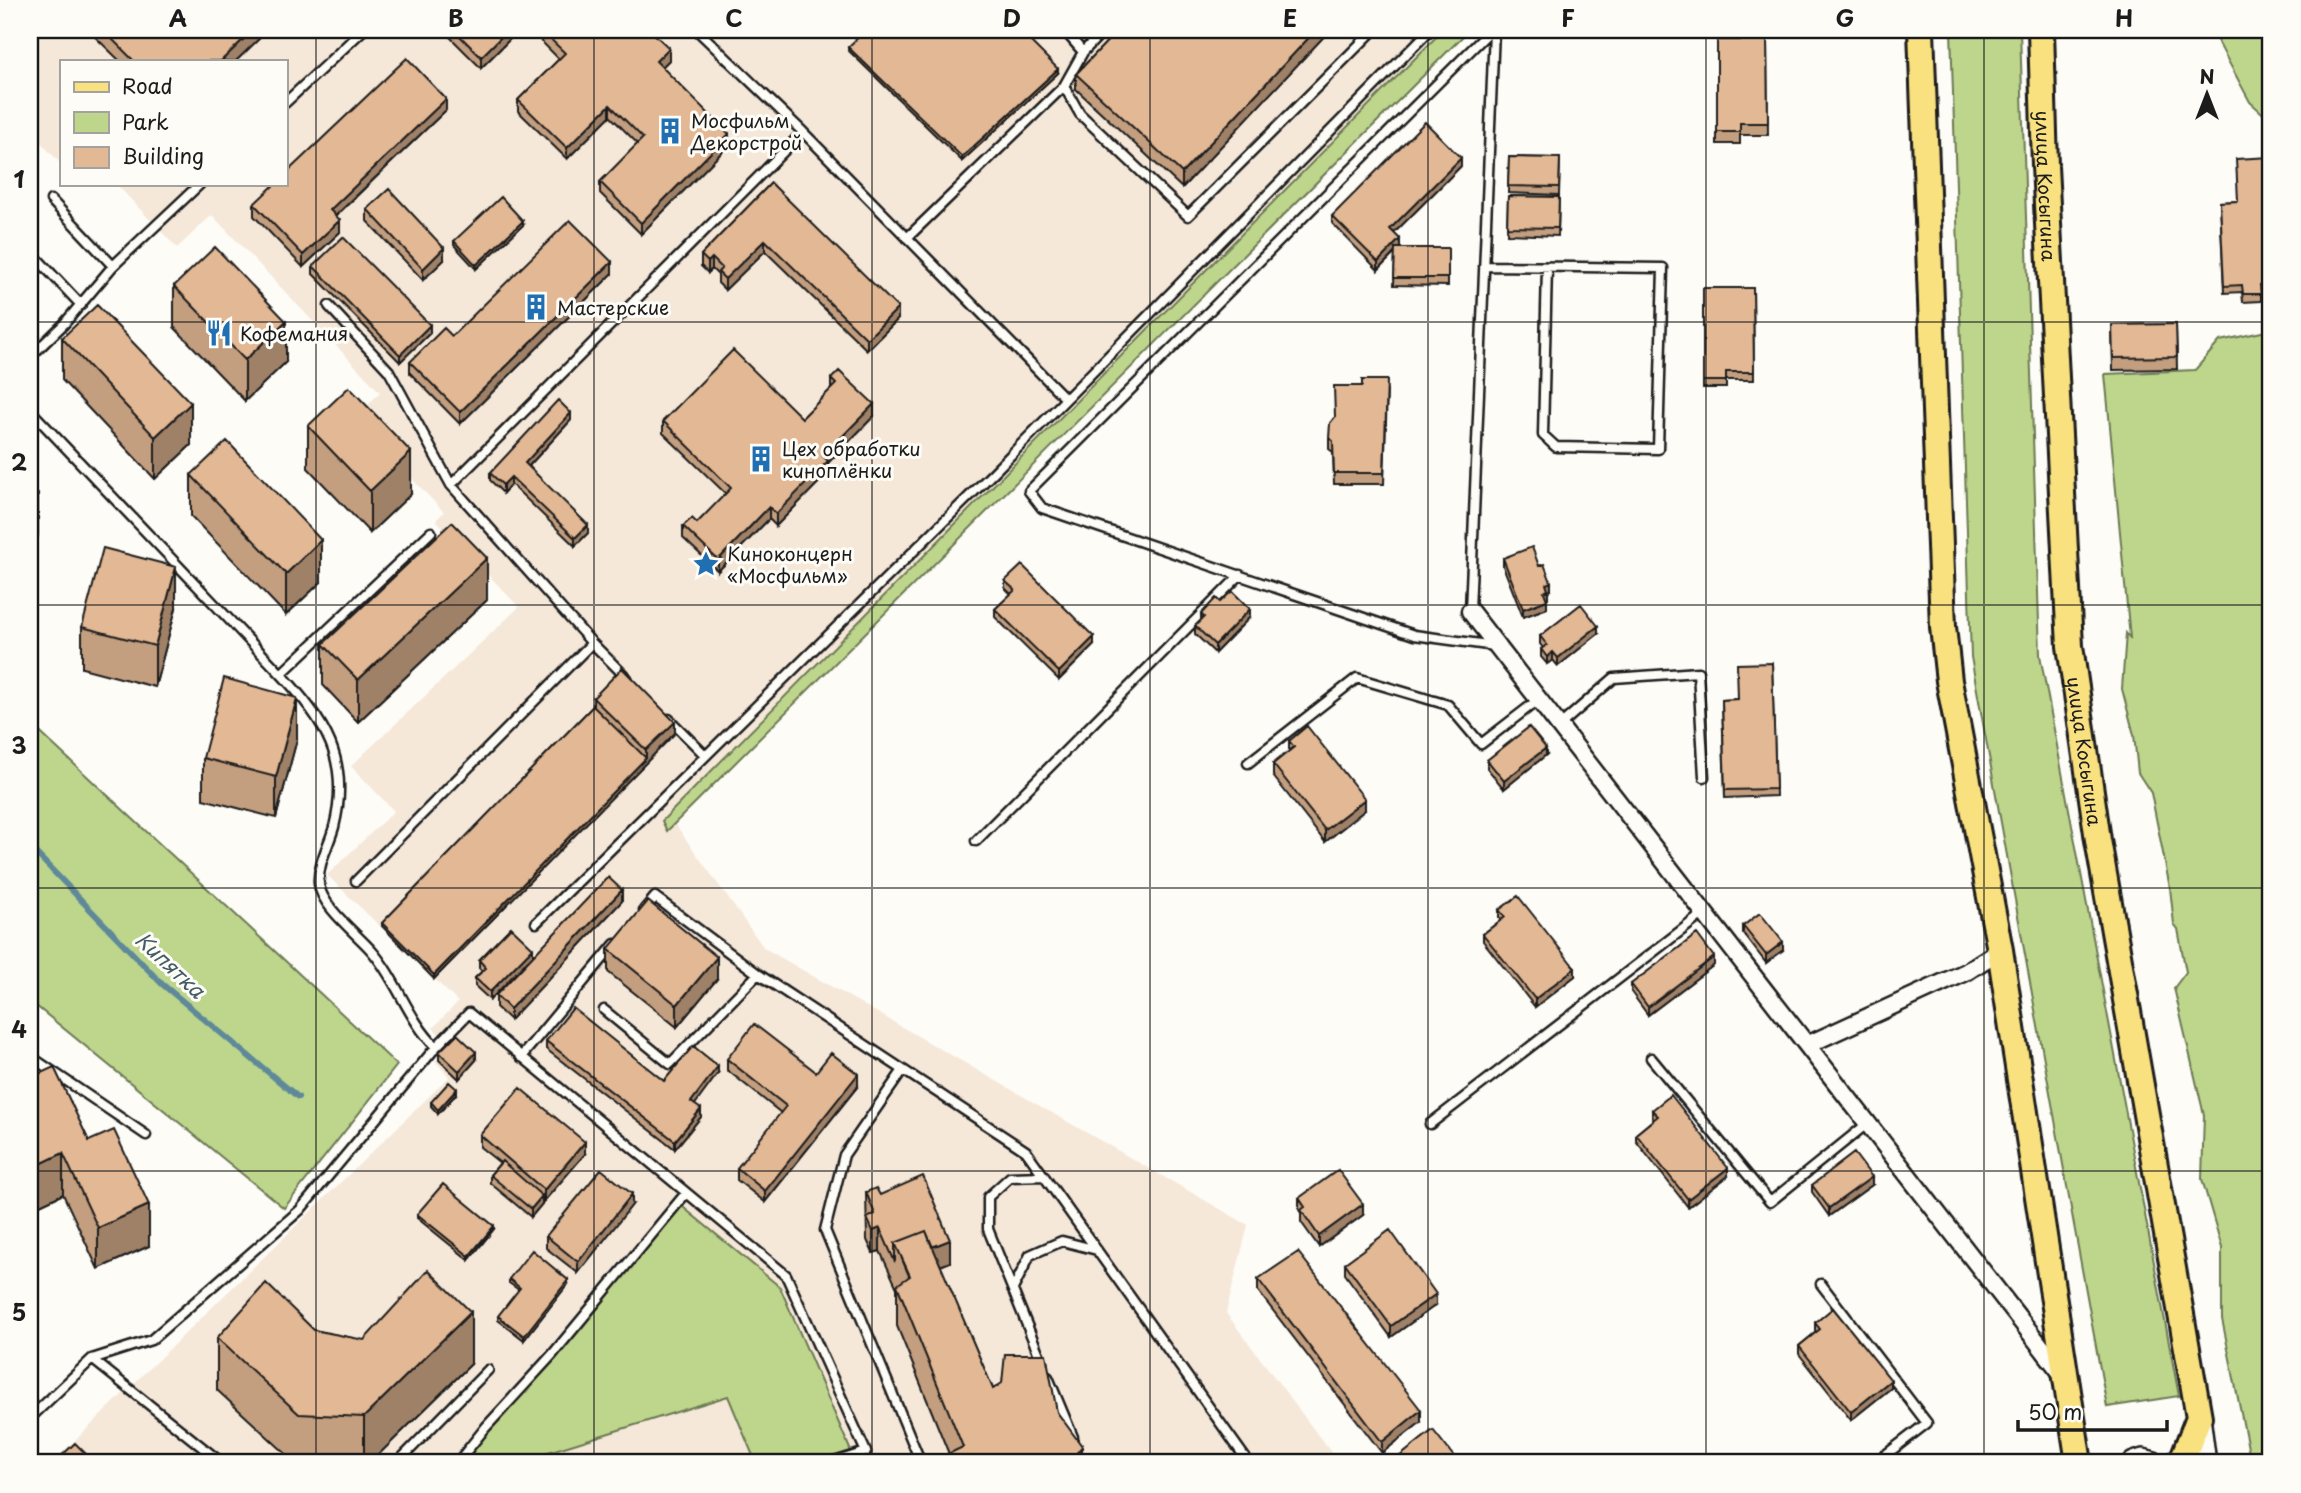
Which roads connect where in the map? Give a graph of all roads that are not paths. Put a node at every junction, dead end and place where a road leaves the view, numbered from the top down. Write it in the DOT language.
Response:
graph roads {
  1 [pos="363,30"];
  2 [pos="697,30"];
  3 [pos="1064,30"];
  4 [pos="1104,30"];
  5 [pos="1374,30"];
  6 [pos="1430,30"];
  7 [pos="1492,30"];
  8 [pos="1921,30"];
  9 [pos="2040,30"];
  10 [pos="1083,52"];
  11 [pos="1064,86"];
  12 [pos="287,101"];
  13 [pos="803,132"];
  14 [pos="198,186"];
  15 [pos="51,200"];
  16 [pos="907,238"];
  17 [pos="30,251"];
  18 [pos="113,266"];
  19 [pos="1484,266"];
  20 [pos="1547,267"];
  21 [pos="81,304"];
  22 [pos="329,306"];
  23 [pos="30,356"];
  24 [pos="1065,398"];
  25 [pos="30,410"];
  26 [pos="451,485"];
  27 [pos="431,532"];
  28 [pos="1240,575"];
  29 [pos="1470,611"];
  30 [pos="592,643"];
  31 [pos="1497,646"];
  32 [pos="281,674"];
  33 [pos="637,688"];
  34 [pos="1538,700"];
  35 [pos="666,716"];
  36 [pos="1559,726"];
  37 [pos="705,755"];
  38 [pos="1248,763"];
  39 [pos="1704,777"];
  40 [pos="976,841"];
  41 [pos="356,881"];
  42 [pos="1704,913"];
  43 [pos="637,918"];
  44 [pos="536,923"];
  45 [pos="619,940"];
  46 [pos="2000,950"];
  47 [pos="758,974"];
  48 [pos="604,1010"];
  49 [pos="1807,1045"];
  50 [pos="436,1047"];
  51 [pos="30,1056"];
  52 [pos="521,1057"];
  53 [pos="1651,1058"];
  54 [pos="903,1070"];
  55 [pos="1430,1124"];
  56 [pos="1868,1124"];
  57 [pos="146,1135"];
  58 [pos="1044,1176"];
  59 [pos="687,1194"];
  60 [pos="1097,1250"];
  61 [pos="1822,1284"];
  62 [pos="1013,1289"];
  63 [pos="92,1359"];
  64 [pos="488,1370"];
  65 [pos="2064,1377"];
  66 [pos="2199,1417"];
  67 [pos="30,1418"];
  68 [pos="1078,1451"];
  69 [pos="222,1463"];
  70 [pos="397,1463"];
  71 [pos="457,1463"];
  72 [pos="831,1463"];
  73 [pos="921,1463"];
  74 [pos="1249,1463"];
  75 [pos="1875,1463"];
  76 [pos="2079,1463"];
  77 [pos="2134,1463"];
  78 [pos="2154,1463"];
  79 [pos="2181,1463"];
  80 [pos="2205,1463"];
  1 -- 12 [label="lane"];
  2 -- 13 [label="lane"];
  3 -- 10 [label="lane"];
  4 -- 10 [label="lane"];
  5 -- 11 [label="lane"];
  6 -- 24 [label="lane"];
  7 -- 19 [label="lane"];
  7 -- 28 [label="lane"];
  8 -- 46 [label="main road"];
  9 -- 66 [label="main road, улица Косыгина"];
  10 -- 11 [label="lane"];
  11 -- 16 [label="lane"];
  13 -- 16 [label="lane"];
  13 -- 26 [label="lane"];
  14 -- 18 [label="lane"];
  15 -- 18 [label="lane"];
  16 -- 24 [label="lane"];
  17 -- 21 [label="lane"];
  18 -- 21 [label="lane"];
  19 -- 20 [label="lane"];
  19 -- 29 [label="lane"];
  20 -- 20 [label="lane"];
  21 -- 23 [label="lane"];
  22 -- 26 [label="lane"];
  24 -- 37 [label="lane"];
  25 -- 32 [label="lane"];
  26 -- 30 [label="lane"];
  27 -- 32 [label="lane"];
  28 -- 31 [label="lane"];
  28 -- 40 [label="lane"];
  29 -- 31 [label="street"];
  30 -- 33 [label="lane"];
  30 -- 41 [label="lane"];
  31 -- 34 [label="street"];
  32 -- 50 [label="lane"];
  34 -- 36 [label="street"];
  34 -- 38 [label="lane"];
  35 -- 37 [label="lane"];
  36 -- 39 [label="lane"];
  36 -- 42 [label="street"];
  37 -- 44 [label="lane"];
  42 -- 49 [label="street"];
  42 -- 55 [label="lane"];
  43 -- 47 [label="lane"];
  45 -- 52 [label="lane"];
  46 -- 49 [label="street"];
  46 -- 65 [label="main road"];
  47 -- 48 [label="lane"];
  47 -- 54 [label="lane"];
  49 -- 56 [label="street"];
  50 -- 52 [label="lane"];
  50 -- 63 [label="lane"];
  51 -- 57 [label="lane"];
  52 -- 59 [label="lane"];
  53 -- 56 [label="lane"];
  54 -- 58 [label="lane"];
  54 -- 73 [label="lane"];
  56 -- 65 [label="street"];
  58 -- 60 [label="lane"];
  58 -- 62 [label="lane"];
  59 -- 71 [label="lane"];
  59 -- 72 [label="lane"];
  60 -- 62 [label="lane"];
  60 -- 74 [label="lane"];
  61 -- 75 [label="lane"];
  62 -- 68 [label="lane"];
  63 -- 67 [label="lane"];
  63 -- 69 [label="lane"];
  64 -- 70 [label="lane"];
  65 -- 76 [label="main road"];
  66 -- 79 [label="main road"];
  66 -- 80 [label="main road, улица Косыгина"];
  77 -- 78 [label="main road"];
}
